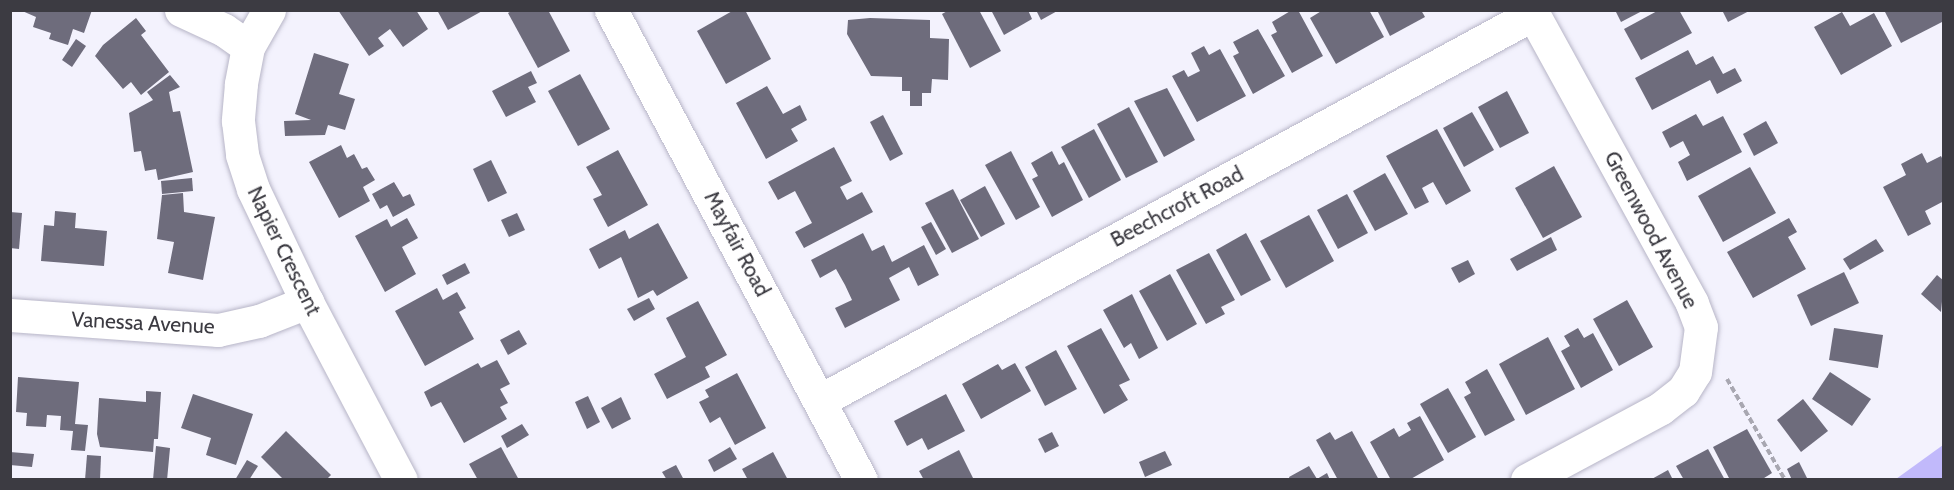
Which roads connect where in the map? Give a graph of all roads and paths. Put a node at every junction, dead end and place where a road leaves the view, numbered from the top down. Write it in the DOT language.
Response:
graph roads {
  1 [pos="181,10"];
  2 [pos="269,10"];
  3 [pos="611,10"];
  4 [pos="1532,12"];
  5 [pos="249,47"];
  6 [pos="307,302"];
  7 [pos="10,315"];
  8 [pos="1701,349"];
  9 [pos="821,400"];
  10 [pos="401,480"];
  11 [pos="861,480"];
  12 [pos="1527,480"];
  13 [pos="1785,480"];
  1 -- 5 [label="street"];
  2 -- 5 [label="street, Napier Crescent"];
  3 -- 9 [label="street, Mayfair Road"];
  4 -- 8 [label="street, Greenwood Avenue"];
  4 -- 9 [label="street, Beechcroft Road"];
  5 -- 6 [label="street, Napier Crescent"];
  6 -- 7 [label="street, Vanessa Avenue"];
  6 -- 10 [label="street, Napier Crescent"];
  8 -- 12 [label="street, Greenwood Avenue"];
  8 -- 13 [label="path"];
  9 -- 11 [label="street, Mayfair Road"];
}
